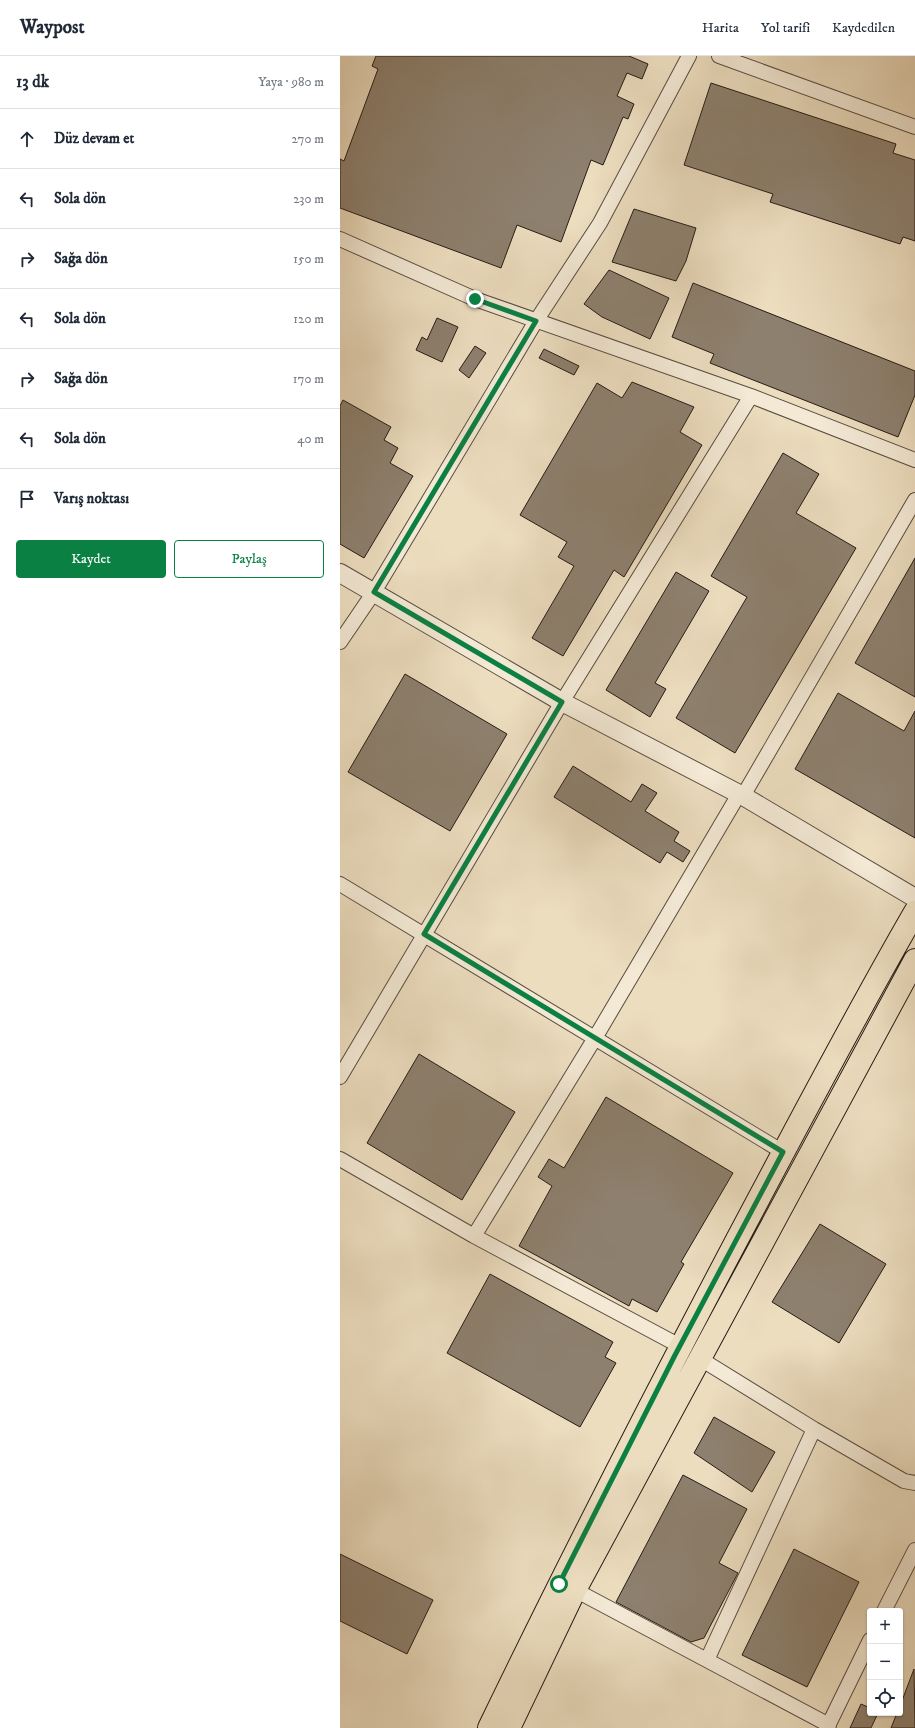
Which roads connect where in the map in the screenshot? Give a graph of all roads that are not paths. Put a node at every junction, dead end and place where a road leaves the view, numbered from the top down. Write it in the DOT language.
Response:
graph roads {
  1 [pos="689,56"];
  2 [pos="719,56"];
  3 [pos="915,128"];
  4 [pos="340,239"];
  5 [pos="536,321"];
  6 [pos="751,396"];
  7 [pos="915,460"];
  8 [pos="915,500"];
  9 [pos="340,573"];
  10 [pos="374,592"];
  11 [pos="340,642"];
  12 [pos="562,702"];
  13 [pos="742,795"];
  14 [pos="340,884"];
  15 [pos="915,898"];
  16 [pos="915,912"];
  17 [pos="424,934"];
  18 [pos="915,960"];
  19 [pos="595,1038"];
  20 [pos="340,1077"];
  21 [pos="783,1152"];
  22 [pos="340,1159"];
  23 [pos="474,1236"];
  24 [pos="680,1346"];
  25 [pos="699,1358"];
  26 [pos="814,1429"];
  27 [pos="915,1483"];
  28 [pos="915,1550"];
  29 [pos="575,1590"];
  30 [pos="886,1608"];
  31 [pos="868,1644"];
  32 [pos="707,1660"];
  33 [pos="828,1727"];
  34 [pos="489,1728"];
  35 [pos="509,1728"];
  1 -- 5 [label="street"];
  2 -- 3 [label="street"];
  4 -- 5 [label="street"];
  5 -- 6 [label="street"];
  5 -- 10 [label="street"];
  6 -- 7 [label="street"];
  6 -- 12 [label="street"];
  8 -- 13 [label="street"];
  9 -- 10 [label="street"];
  10 -- 11 [label="street"];
  10 -- 12 [label="street"];
  12 -- 13 [label="street"];
  12 -- 17 [label="street"];
  13 -- 15 [label="street"];
  13 -- 19 [label="street"];
  14 -- 17 [label="street"];
  16 -- 21 [label="main road"];
  17 -- 19 [label="street"];
  17 -- 20 [label="street"];
  18 -- 25 [label="main road"];
  19 -- 21 [label="street"];
  19 -- 23 [label="street"];
  21 -- 24 [label="main road"];
  22 -- 23 [label="street"];
  23 -- 24 [label="street"];
  24 -- 34 [label="main road"];
  25 -- 26 [label="street"];
  25 -- 29 [label="main road"];
  26 -- 27 [label="street"];
  26 -- 32 [label="street"];
  28 -- 30 [label="street"];
  29 -- 32 [label="street"];
  29 -- 35 [label="main road"];
  31 -- 33 [label="street"];
  32 -- 33 [label="street"];
}
